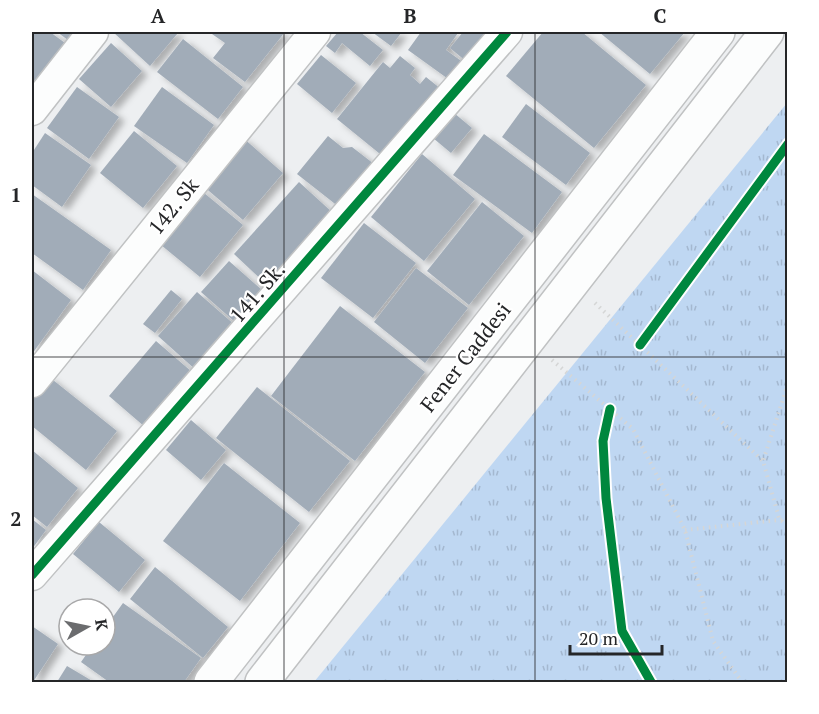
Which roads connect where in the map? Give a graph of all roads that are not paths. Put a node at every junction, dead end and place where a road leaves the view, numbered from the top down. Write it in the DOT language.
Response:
graph roads {
  1 [pos="93,32"];
  2 [pos="315,32"];
  3 [pos="507,32"];
  4 [pos="718,32"];
  5 [pos="768,32"];
  6 [pos="32,110"];
  7 [pos="32,382"];
  8 [pos="32,575"];
  9 [pos="211,682"];
  10 [pos="262,682"];
  1 -- 6 [label="street"];
  2 -- 7 [label="street, 142. Sk"];
  3 -- 8 [label="street, 141. Sk."];
  4 -- 9 [label="main road, Fener Caddesi"];
  5 -- 10 [label="main road, Fener Caddesi"];
}
